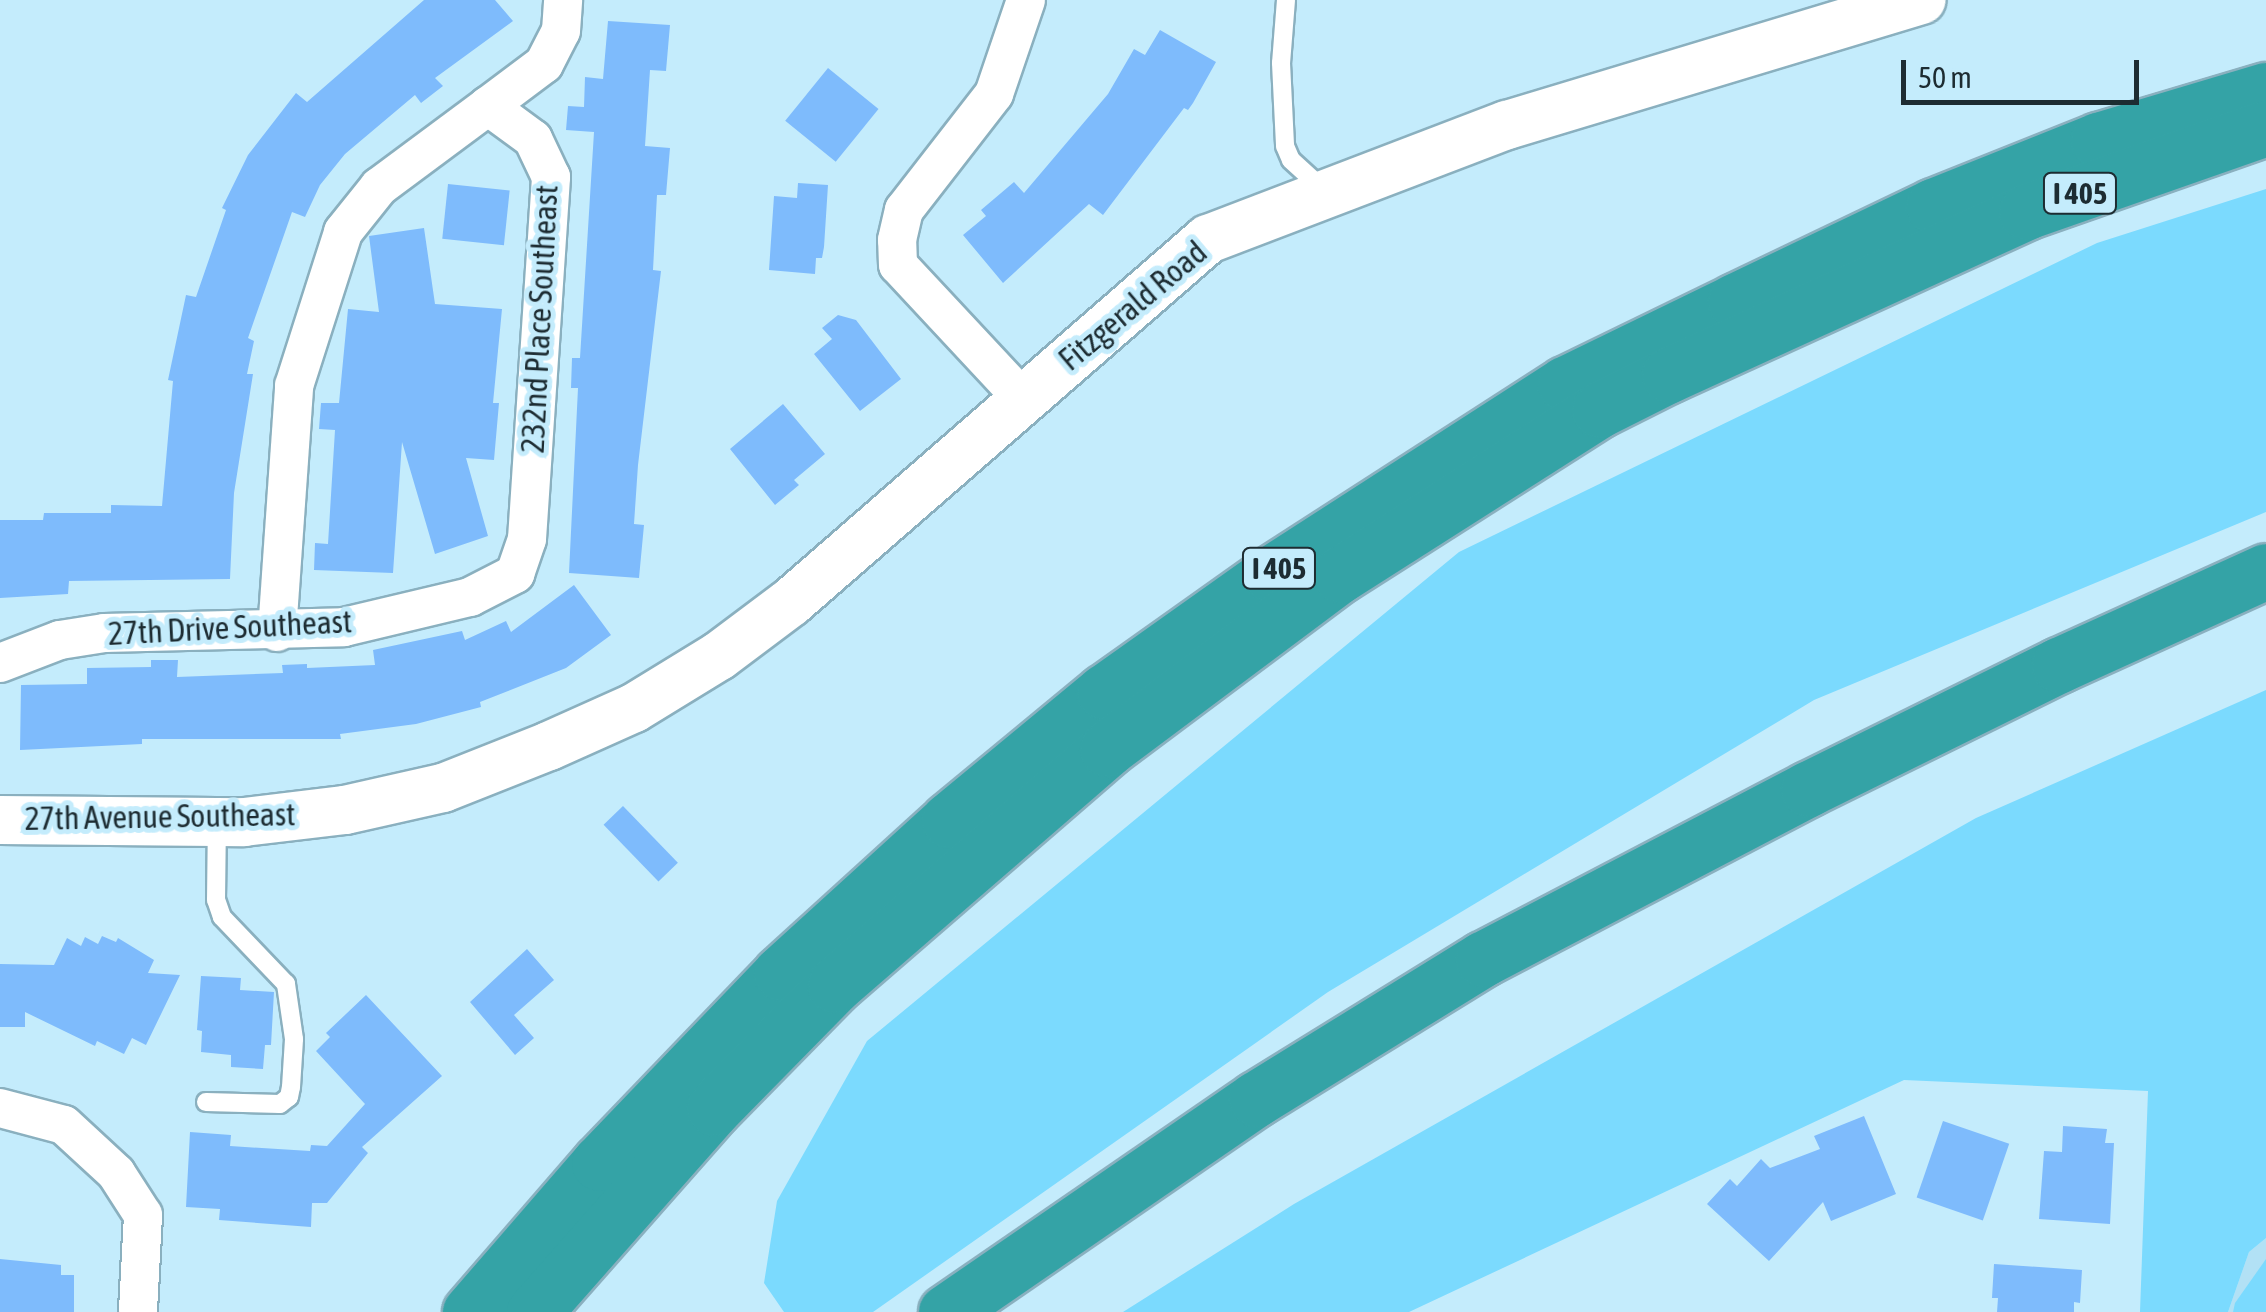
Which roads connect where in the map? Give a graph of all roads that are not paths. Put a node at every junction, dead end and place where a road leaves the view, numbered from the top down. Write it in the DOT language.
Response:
graph roads {
  1 [pos="563,0"];
  2 [pos="1026,0"];
  3 [pos="1286,0"];
  4 [pos="1922,0"];
  5 [pos="2266,90"];
  6 [pos="488,106"];
  7 [pos="2266,128"];
  8 [pos="1326,192"];
  9 [pos="1023,400"];
  10 [pos="2266,545"];
  11 [pos="2266,572"];
  12 [pos="515,574"];
  13 [pos="277,632"];
  14 [pos="0,663"];
  15 [pos="550,746"];
  16 [pos="0,820"];
  17 [pos="217,821"];
  18 [pos="1687,856"];
  19 [pos="206,1102"];
  20 [pos="0,1108"];
  21 [pos="138,1312"];
  22 [pos="470,1312"];
  23 [pos="534,1312"];
  24 [pos="946,1312"];
  1 -- 6 [label="street"];
  2 -- 9 [label="street"];
  3 -- 8 [label="lane"];
  4 -- 8 [label="street, Fitzgerald Road"];
  5 -- 22 [label="highway, I 405"];
  6 -- 12 [label="street, 232nd Place Southeast"];
  6 -- 13 [label="street"];
  7 -- 23 [label="highway, I 405"];
  8 -- 9 [label="street, Fitzgerald Road"];
  9 -- 15 [label="street, Fitzgerald Road"];
  10 -- 18 [label="highway"];
  11 -- 18 [label="highway"];
  12 -- 13 [label="street, 27th Drive Southeast"];
  13 -- 14 [label="street, 27th Drive Southeast"];
  15 -- 17 [label="street, 27th Avenue Southeast"];
  16 -- 17 [label="street, 27th Avenue Southeast"];
  17 -- 19 [label="lane"];
  18 -- 24 [label="highway"];
  20 -- 21 [label="street"];
}
